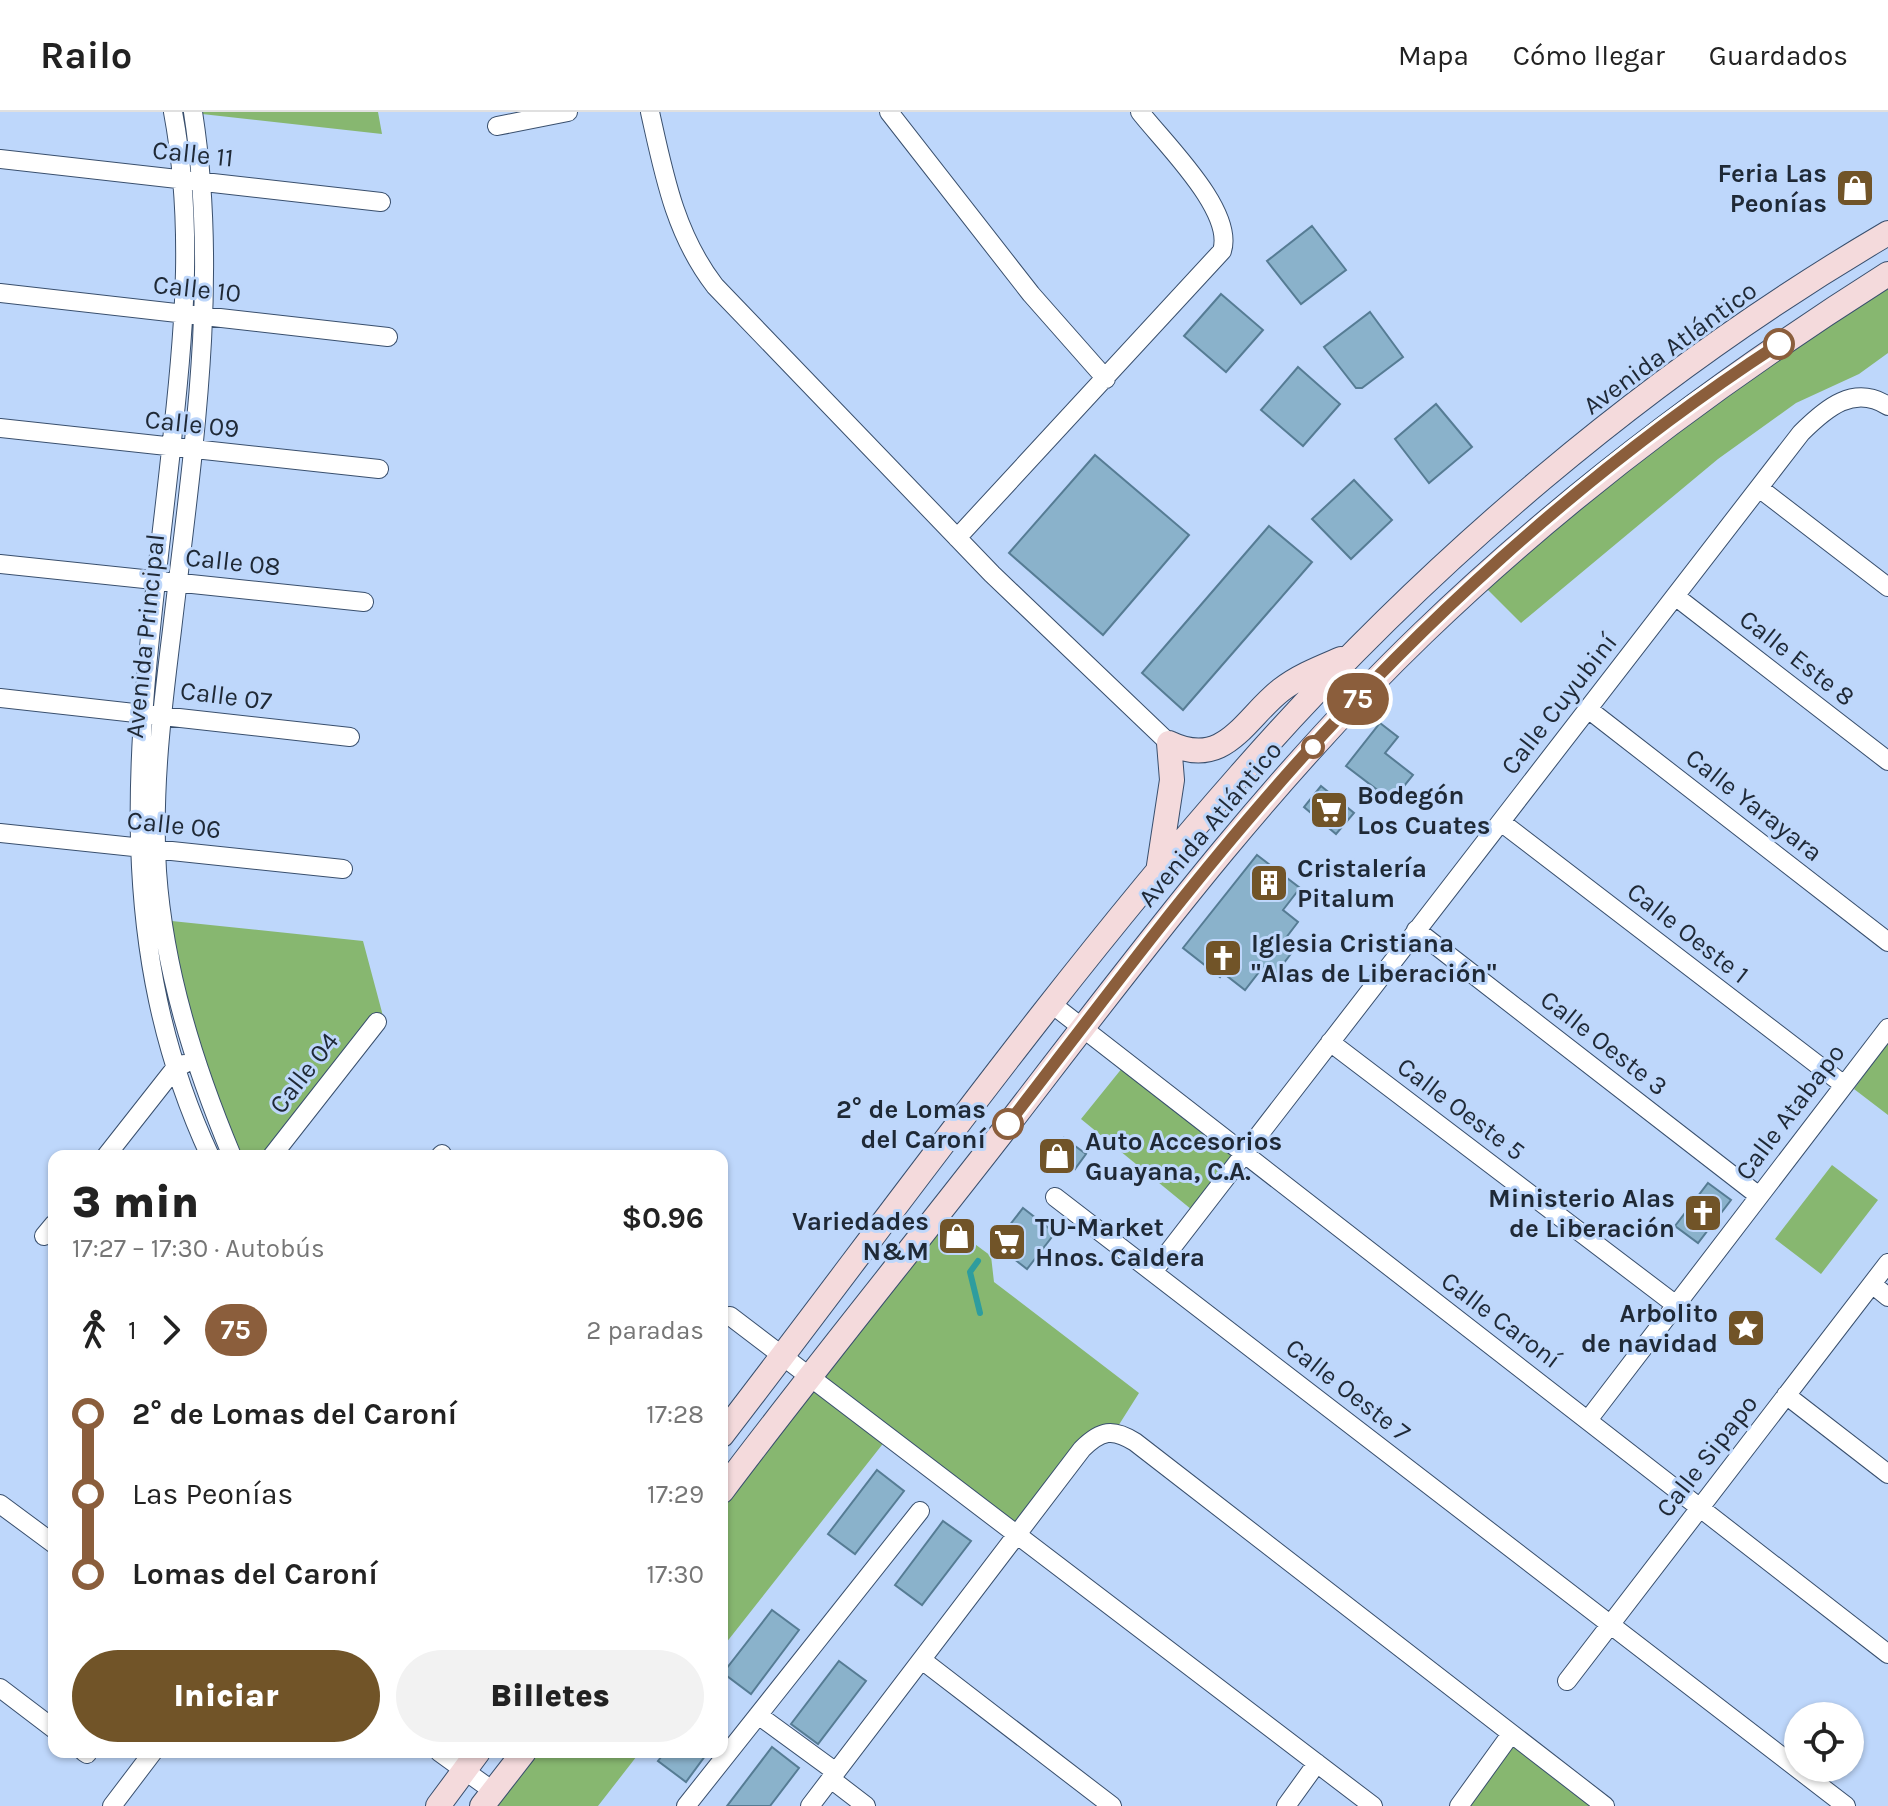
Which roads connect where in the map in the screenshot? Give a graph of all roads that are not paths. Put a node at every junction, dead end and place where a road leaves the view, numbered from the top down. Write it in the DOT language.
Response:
graph roads {
  1 [pos="173,112"];
  2 [pos="193,112"];
  3 [pos="568,112"];
  4 [pos="650,112"];
  5 [pos="889,112"];
  6 [pos="1140,112"];
  7 [pos="497,126"];
  8 [pos="0,159"];
  9 [pos="182,179"];
  10 [pos="202,181"];
  11 [pos="381,202"];
  12 [pos="1888,233"];
  13 [pos="1888,274"];
  14 [pos="0,293"];
  15 [pos="185,314"];
  16 [pos="205,316"];
  17 [pos="388,337"];
  18 [pos="1106,379"];
  19 [pos="1880,401"];
  20 [pos="0,428"];
  21 [pos="172,448"];
  22 [pos="191,450"];
  23 [pos="379,469"];
  24 [pos="1759,488"];
  25 [pos="957,538"];
  26 [pos="0,564"];
  27 [pos="157,580"];
  28 [pos="177,582"];
  29 [pos="1888,587"];
  30 [pos="1675,596"];
  31 [pos="364,602"];
  32 [pos="1355,653"];
  33 [pos="0,698"];
  34 [pos="1588,709"];
  35 [pos="143,713"];
  36 [pos="162,715"];
  37 [pos="350,737"];
  38 [pos="1169,743"];
  39 [pos="1888,761"];
  40 [pos="1501,822"];
  41 [pos="0,833"];
  42 [pos="147,848"];
  43 [pos="343,869"];
  44 [pos="1158,873"];
  45 [pos="1416,930"];
  46 [pos="1888,942"];
  47 [pos="1053,1005"];
  48 [pos="377,1022"];
  49 [pos="1082,1027"];
  50 [pos="1888,1028"];
  51 [pos="1330,1042"];
  52 [pos="195,1061"];
  53 [pos="176,1067"];
  54 [pos="1844,1085"];
  55 [pos="111,1150"];
  56 [pos="208,1150"];
  57 [pos="230,1150"];
  58 [pos="277,1150"];
  59 [pos="1243,1153"];
  60 [pos="1759,1196"];
  61 [pos="1055,1197"];
  62 [pos="1888,1263"];
  63 [pos="1153,1272"];
  64 [pos="1872,1284"];
  65 [pos="1888,1297"];
  66 [pos="1676,1305"];
  67 [pos="730,1316"];
  68 [pos="784,1355"];
  69 [pos="811,1376"];
  70 [pos="1786,1395"];
  71 [pos="1588,1420"];
  72 [pos="728,1427"];
  73 [pos="1888,1474"];
  74 [pos="728,1483"];
  75 [pos="0,1504"];
  76 [pos="1700,1507"];
  77 [pos="920,1511"];
  78 [pos="1018,1533"];
  79 [pos="48,1540"];
  80 [pos="1610,1624"];
  81 [pos="1888,1654"];
  82 [pos="922,1660"];
  83 [pos="1567,1681"];
  84 [pos="0,1688"];
  85 [pos="758,1715"];
  86 [pos="48,1724"];
  87 [pos="1511,1734"];
  88 [pos="728,1753"];
  89 [pos="148,1758"];
  90 [pos="519,1758"];
  91 [pos="724,1758"];
  92 [pos="472,1761"];
  93 [pos="1317,1763"];
  94 [pos="833,1776"];
  95 [pos="488,1799"];
  96 [pos="112,1806"];
  97 [pos="438,1806"];
  98 [pos="686,1806"];
  99 [pos="810,1806"];
  100 [pos="866,1806"];
  101 [pos="1112,1806"];
  102 [pos="1286,1806"];
  103 [pos="1373,1806"];
  104 [pos="1459,1806"];
  105 [pos="1605,1806"];
  106 [pos="1846,1806"];
  1 -- 9 [label="street, Avenida Principal"];
  2 -- 10 [label="street, Avenida Principal"];
  3 -- 7 [label="street"];
  4 -- 25 [label="street"];
  5 -- 18 [label="street"];
  6 -- 18 [label="street"];
  8 -- 9 [label="street, Calle 11"];
  9 -- 10 [label="street, Calle 11"];
  9 -- 15 [label="street, Avenida Principal"];
  10 -- 11 [label="street, Calle 11"];
  10 -- 16 [label="street, Avenida Principal"];
  12 -- 32 [label="main road, Avenida Atlántico"];
  13 -- 49 [label="main road, Avenida Atlántico"];
  14 -- 15 [label="street, Calle 10"];
  15 -- 16 [label="street, Calle 10"];
  15 -- 21 [label="street, Avenida Principal"];
  16 -- 17 [label="street, Calle 10"];
  16 -- 22 [label="street, Avenida Principal"];
  18 -- 25 [label="street"];
  19 -- 24 [label="street, Calle Cuyubiní"];
  20 -- 21 [label="street, Calle 09"];
  21 -- 22 [label="street, Calle 09"];
  21 -- 27 [label="street, Avenida Principal"];
  22 -- 23 [label="street, Calle 09"];
  22 -- 28 [label="street, Avenida Principal"];
  24 -- 29 [label="street"];
  24 -- 30 [label="street, Calle Cuyubiní"];
  25 -- 38 [label="street"];
  26 -- 27 [label="street, Calle 08"];
  27 -- 28 [label="street, Calle 08"];
  27 -- 35 [label="street, Avenida Principal"];
  28 -- 31 [label="street, Calle 08"];
  28 -- 36 [label="street, Avenida Principal"];
  30 -- 34 [label="street, Calle Cuyubiní"];
  30 -- 39 [label="street, Calle Este 8"];
  32 -- 38 [label="main road"];
  32 -- 44 [label="main road, Avenida Atlántico"];
  33 -- 35 [label="street, Calle 07"];
  34 -- 40 [label="street, Calle Cuyubiní"];
  34 -- 46 [label="street, Calle Yarayara"];
  35 -- 36 [label="street, Calle 07"];
  35 -- 42 [label="street, Avenida Principal"];
  36 -- 37 [label="street, Calle 07"];
  36 -- 42 [label="street, Avenida Principal"];
  38 -- 44 [label="main road"];
  40 -- 45 [label="street, Calle Cuyubiní"];
  40 -- 54 [label="street, Calle Oeste 1"];
  41 -- 42 [label="street, Calle 06"];
  42 -- 43 [label="street, Calle 06"];
  42 -- 52 [label="street, Avenida Principal"];
  42 -- 53 [label="street, Avenida Principal"];
  44 -- 47 [label="main road, Avenida Atlántico"];
  45 -- 51 [label="street, Calle Cuyubiní"];
  45 -- 60 [label="street, Calle Oeste 3"];
  47 -- 49 [label="street, Calle Caroní"];
  47 -- 68 [label="main road, Avenida Atlántico"];
  48 -- 58 [label="street, Calle 04"];
  49 -- 59 [label="street, Calle Caroní"];
  49 -- 69 [label="main road, Avenida Atlántico"];
  50 -- 54 [label="street, Calle Atabapo"];
  51 -- 59 [label="street, Calle Cuyubiní"];
  51 -- 66 [label="street, Calle Oeste 5"];
  52 -- 53 [label="street"];
  52 -- 57 [label="street, Avenida Principal"];
  53 -- 55 [label="street"];
  53 -- 56 [label="street, Avenida Principal"];
  54 -- 60 [label="street, Calle Atabapo"];
  59 -- 63 [label="street, Calle Cuyubiní"];
  59 -- 71 [label="street, Calle Caroní"];
  60 -- 66 [label="street, Calle Atabapo"];
  61 -- 63 [label="street, Calle Oeste 7"];
  62 -- 64 [label="street, Calle Sipapo"];
  63 -- 80 [label="street, Calle Oeste 7"];
  64 -- 65 [label="street"];
  64 -- 70 [label="street, Calle Sipapo"];
  66 -- 71 [label="street, Calle Atabapo"];
  67 -- 68 [label="street"];
  68 -- 69 [label="street"];
  68 -- 72 [label="main road, Avenida Atlántico"];
  69 -- 74 [label="main road, Avenida Atlántico"];
  69 -- 78 [label="street"];
  70 -- 73 [label="street"];
  70 -- 76 [label="street, Calle Sipapo"];
  71 -- 76 [label="street, Calle Caroní"];
  75 -- 79 [label="street"];
  76 -- 80 [label="street, Calle Sipapo"];
  76 -- 81 [label="street, Calle Caroní"];
  77 -- 85 [label="street"];
  78 -- 82 [label="street"];
  78 -- 87 [label="street"];
  78 -- 93 [label="street"];
  80 -- 83 [label="street, Calle Sipapo"];
  80 -- 106 [label="street, Calle Oeste 7"];
  82 -- 94 [label="street"];
  82 -- 101 [label="street"];
  84 -- 86 [label="street"];
  85 -- 88 [label="street"];
  85 -- 94 [label="street"];
  87 -- 104 [label="street"];
  87 -- 105 [label="street"];
  89 -- 96 [label="street"];
  90 -- 95 [label="main road"];
  91 -- 98 [label="street"];
  92 -- 95 [label="street"];
  92 -- 97 [label="main road"];
  93 -- 102 [label="street"];
  93 -- 103 [label="street"];
  94 -- 99 [label="street"];
  94 -- 100 [label="street"];
}
